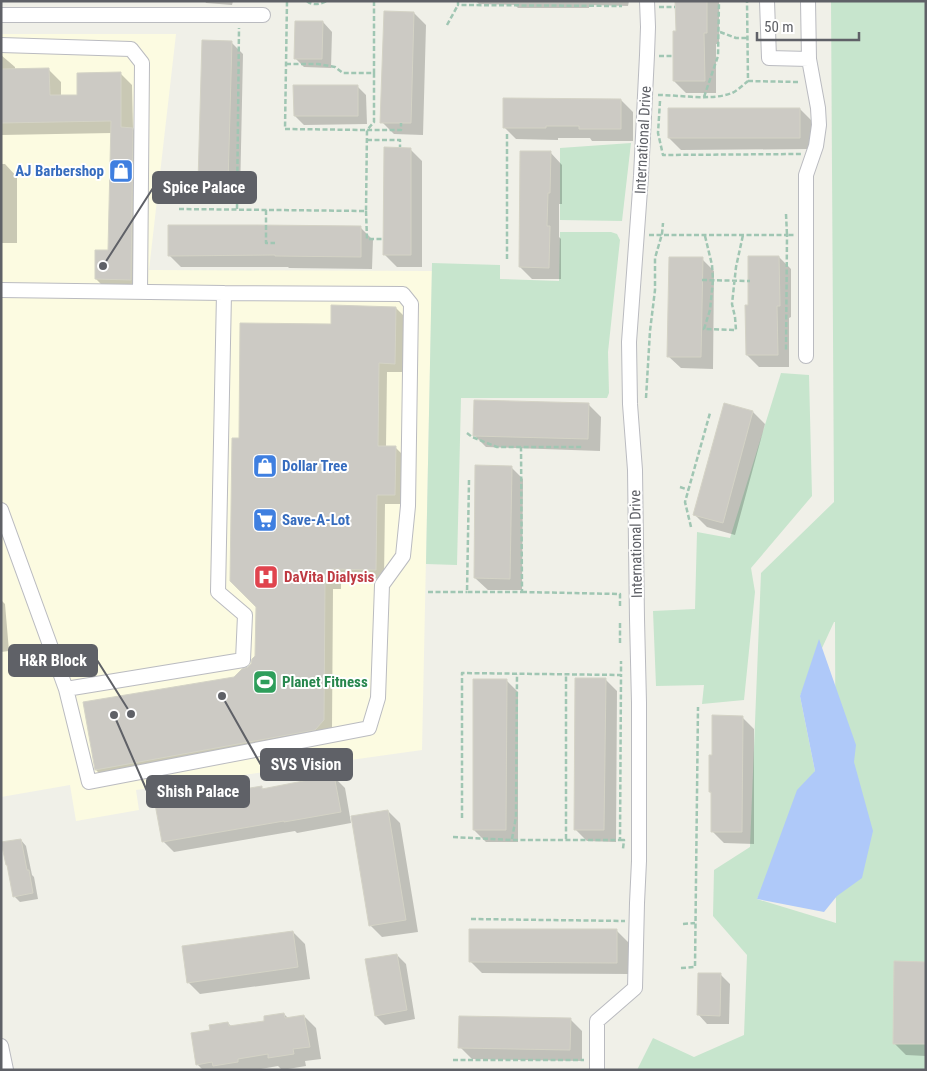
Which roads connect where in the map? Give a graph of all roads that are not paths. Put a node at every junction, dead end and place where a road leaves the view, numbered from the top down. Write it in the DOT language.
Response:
graph roads {
  1 [pos="767,1"];
  2 [pos="808,1"];
  3 [pos="650,4"];
  4 [pos="1,15"];
  5 [pos="263,15"];
  6 [pos="1,45"];
  7 [pos="809,59"];
  8 [pos="1,290"];
  9 [pos="140,292"];
  10 [pos="224,293"];
  11 [pos="806,356"];
  12 [pos="1,510"];
  13 [pos="66,689"];
  14 [pos="1,1046"];
  15 [pos="593,1065"];
  16 [pos="6,1070"];
  1 -- 7 [label="street"];
  2 -- 7 [label="street"];
  3 -- 15 [label="street, International Drive"];
  4 -- 5 [label="street"];
  6 -- 9 [label="street"];
  7 -- 11 [label="street"];
  8 -- 9 [label="street"];
  9 -- 10 [label="street"];
  10 -- 13 [label="street"];
  10 -- 13 [label="street"];
  12 -- 13 [label="street"];
  14 -- 16 [label="street"];
}
